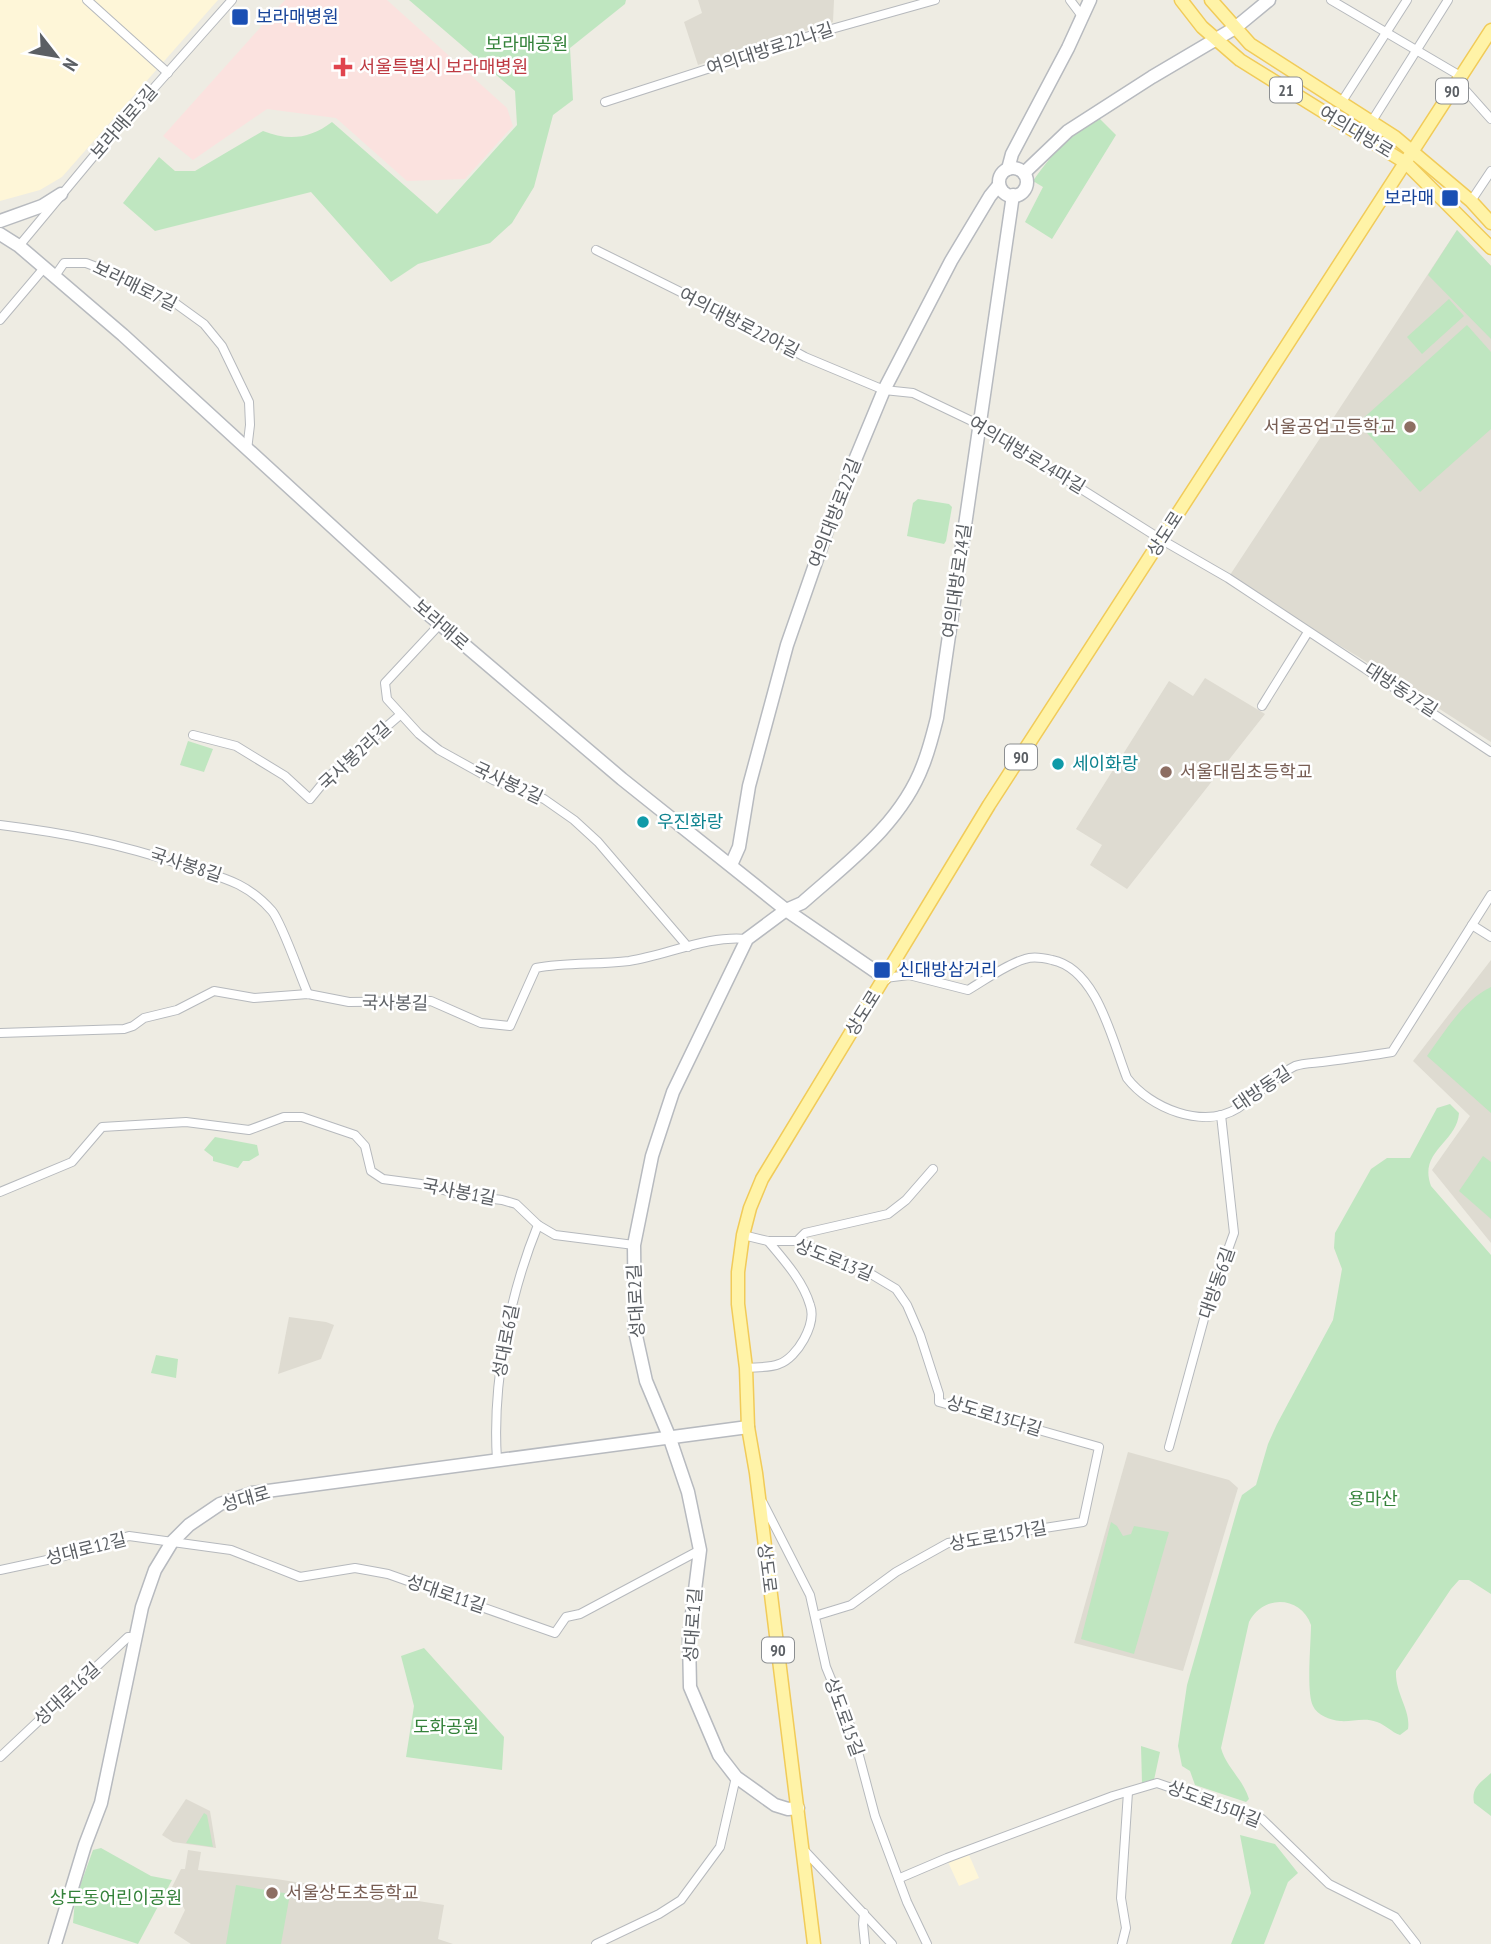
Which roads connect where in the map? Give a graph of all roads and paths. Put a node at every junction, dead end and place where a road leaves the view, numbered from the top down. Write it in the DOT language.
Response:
graph roads {
  1 [pos="87,0"];
  2 [pos="232,0"];
  3 [pos="935,0"];
  4 [pos="1070,0"];
  5 [pos="1090,0"];
  6 [pos="1181,0"];
  7 [pos="1211,0"];
  8 [pos="1269,0"];
  9 [pos="1331,0"];
  10 [pos="1407,0"];
  11 [pos="1448,0"];
  12 [pos="1082,16"];
  13 [pos="1235,28"];
  14 [pos="1491,30"];
  15 [pos="1387,32"];
  16 [pos="1217,38"];
  17 [pos="1417,50"];
  18 [pos="167,73"];
  19 [pos="1460,79"];
  20 [pos="605,102"];
  21 [pos="1341,103"];
  22 [pos="1491,119"];
  23 [pos="1372,121"];
  24 [pos="1409,157"];
  25 [pos="1008,169"];
  26 [pos="1491,171"];
  27 [pos="1024,173"];
  28 [pos="999,185"];
  29 [pos="61,194"];
  30 [pos="1013,195"];
  31 [pos="1471,201"];
  32 [pos="0,221"];
  33 [pos="1491,223"];
  34 [pos="0,237"];
  35 [pos="19,246"];
  36 [pos="1491,248"];
  37 [pos="596,250"];
  38 [pos="49,272"];
  39 [pos="0,320"];
  40 [pos="884,390"];
  41 [pos="980,425"];
  42 [pos="247,450"];
  43 [pos="1162,540"];
  44 [pos="440,624"];
  45 [pos="1308,632"];
  46 [pos="1262,706"];
  47 [pos="400,715"];
  48 [pos="193,735"];
  49 [pos="1491,752"];
  50 [pos="0,825"];
  51 [pos="731,865"];
  52 [pos="1491,895"];
  53 [pos="786,910"];
  54 [pos="1472,925"];
  55 [pos="1491,937"];
  56 [pos="747,939"];
  57 [pos="688,947"];
  58 [pos="885,978"];
  59 [pos="307,994"];
  60 [pos="0,1033"];
  61 [pos="1221,1115"];
  62 [pos="933,1169"];
  63 [pos="0,1192"];
  64 [pos="538,1225"];
  65 [pos="743,1236"];
  66 [pos="768,1241"];
  67 [pos="797,1241"];
  68 [pos="634,1245"];
  69 [pos="884,1280"];
  70 [pos="746,1368"];
  71 [pos="748,1427"];
  72 [pos="670,1436"];
  73 [pos="1099,1447"];
  74 [pos="1169,1447"];
  75 [pos="497,1460"];
  76 [pos="757,1492"];
  77 [pos="172,1542"];
  78 [pos="700,1550"];
  79 [pos="0,1570"];
  80 [pos="815,1616"];
  81 [pos="135,1637"];
  82 [pos="0,1756"];
  83 [pos="736,1777"];
  84 [pos="1128,1792"];
  85 [pos="798,1808"];
  86 [pos="803,1848"];
  87 [pos="900,1878"];
  88 [pos="864,1913"];
  89 [pos="55,1944"];
  90 [pos="596,1944"];
  91 [pos="814,1944"];
  92 [pos="865,1944"];
  93 [pos="892,1944"];
  94 [pos="927,1944"];
  95 [pos="1122,1944"];
  96 [pos="1416,1944"];
  1 -- 18 [label="street"];
  2 -- 18 [label="street, 보라매로5길"];
  3 -- 20 [label="street, 여의대방로22나길"];
  4 -- 12 [label="street"];
  5 -- 12 [label="street"];
  6 -- 16 [label="main road, 여의대방로 / 21"];
  7 -- 13 [label="main road, 여의대방로"];
  8 -- 13 [label="street"];
  9 -- 15 [label="street"];
  10 -- 15 [label="street"];
  11 -- 17 [label="street"];
  12 -- 25 [label="street"];
  13 -- 16 [label="street"];
  13 -- 21 [label="main road, 여의대방로"];
  14 -- 19 [label="main road, 90"];
  15 -- 17 [label="street"];
  15 -- 21 [label="street"];
  16 -- 24 [label="main road, 여의대방로 / 21"];
  16 -- 27 [label="street"];
  17 -- 19 [label="street"];
  17 -- 23 [label="street"];
  18 -- 29 [label="street, 보라매로5길"];
  19 -- 22 [label="street"];
  19 -- 24 [label="main road, 90"];
  21 -- 23 [label="main road, 여의대방로"];
  23 -- 24 [label="main road, 여의대방로"];
  24 -- 31 [label="main road, 여의대방로"];
  24 -- 36 [label="main road, 여의대방로 / 21"];
  24 -- 43 [label="main road, 상도로 / 90"];
  25 -- 27 [label="street"];
  25 -- 28 [label="street"];
  26 -- 31 [label="street"];
  27 -- 30 [label="street"];
  28 -- 30 [label="street"];
  28 -- 40 [label="street, 여의대방로22길"];
  29 -- 32 [label="street"];
  29 -- 35 [label="street, 보라매로5길"];
  30 -- 41 [label="street, 여의대방로24길"];
  31 -- 33 [label="main road, 여의대방로"];
  34 -- 35 [label="street, 보라매로"];
  35 -- 38 [label="street, 보라매로"];
  37 -- 40 [label="street, 여의대방로22아길"];
  38 -- 39 [label="street"];
  38 -- 42 [label="street, 보라매로"];
  38 -- 42 [label="street, 보라매로7길"];
  40 -- 41 [label="street, 여의대방로24마길"];
  40 -- 51 [label="street, 여의대방로22길"];
  41 -- 43 [label="street, 여의대방로24마길"];
  41 -- 53 [label="street, 여의대방로24길"];
  42 -- 44 [label="street, 보라매로"];
  43 -- 45 [label="street, 대방동27길"];
  43 -- 58 [label="main road, 상도로 / 90"];
  44 -- 47 [label="street, 국사봉2길"];
  44 -- 51 [label="street, 보라매로"];
  45 -- 46 [label="street"];
  45 -- 49 [label="street, 대방동27길"];
  47 -- 48 [label="street, 국사봉2라길"];
  47 -- 57 [label="street, 국사봉2길"];
  50 -- 59 [label="street, 국사봉8길"];
  51 -- 53 [label="street, 보라매로"];
  52 -- 54 [label="street, 대방동길"];
  53 -- 56 [label="street"];
  53 -- 58 [label="street, 보라매로"];
  54 -- 55 [label="street"];
  54 -- 61 [label="street, 대방동길"];
  56 -- 57 [label="street, 국사봉길"];
  56 -- 68 [label="street"];
  57 -- 59 [label="street, 국사봉길"];
  58 -- 61 [label="street, 대방동길"];
  58 -- 65 [label="main road, 상도로 / 90"];
  59 -- 60 [label="street, 국사봉길"];
  61 -- 74 [label="street, 대방동6길"];
  62 -- 67 [label="street"];
  63 -- 64 [label="street, 국사봉1길"];
  64 -- 68 [label="street, 국사봉1길"];
  64 -- 75 [label="street, 성대로6길"];
  65 -- 66 [label="street, 상도로13길"];
  65 -- 70 [label="main road, 상도로 / 90"];
  66 -- 67 [label="street, 상도로13길"];
  66 -- 70 [label="street"];
  67 -- 69 [label="street, 상도로13길"];
  68 -- 72 [label="street, 성대로2길"];
  69 -- 73 [label="street, 상도로13다길"];
  70 -- 71 [label="main road, 상도로 / 90"];
  71 -- 72 [label="street, 성대로"];
  71 -- 76 [label="main road, 상도로 / 90"];
  72 -- 75 [label="street, 성대로"];
  72 -- 78 [label="street, 성대로1길"];
  73 -- 80 [label="street, 상도로15가길"];
  75 -- 77 [label="street, 성대로"];
  76 -- 80 [label="street, 상도로15길"];
  76 -- 85 [label="main road, 상도로 / 90"];
  77 -- 78 [label="street, 성대로11길"];
  77 -- 79 [label="street, 성대로12길"];
  77 -- 81 [label="street, 성대로"];
  78 -- 83 [label="street, 성대로1길"];
  80 -- 87 [label="street, 상도로15길"];
  81 -- 82 [label="street, 성대로16길"];
  81 -- 89 [label="street, 성대로"];
  83 -- 85 [label="street, 성대로1길"];
  83 -- 90 [label="street"];
  84 -- 87 [label="street, 상도로15마길"];
  84 -- 95 [label="street"];
  84 -- 96 [label="street, 상도로15마길"];
  85 -- 86 [label="main road, 상도로 / 90"];
  86 -- 88 [label="street"];
  86 -- 91 [label="main road, 상도로 / 90"];
  87 -- 94 [label="street, 상도로15길"];
  88 -- 92 [label="street"];
  88 -- 93 [label="street"];
}
